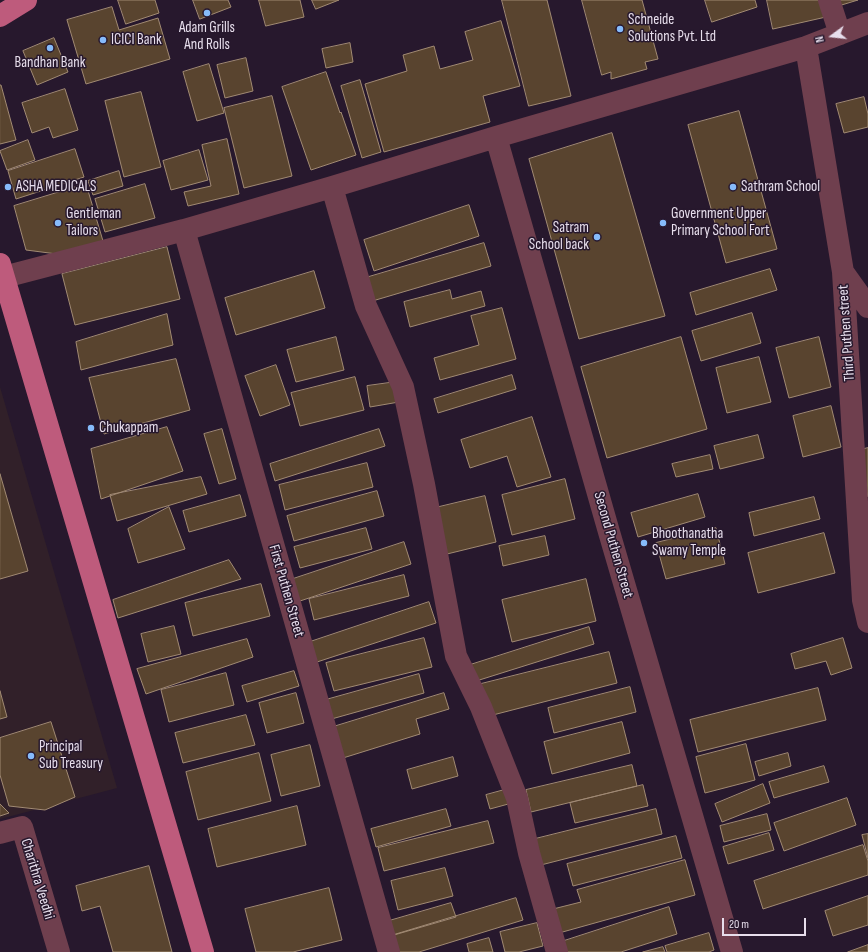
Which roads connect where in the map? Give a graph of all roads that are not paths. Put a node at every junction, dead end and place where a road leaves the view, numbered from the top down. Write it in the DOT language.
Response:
graph roads {
  1 [pos="26,0"];
  2 [pos="829,0"];
  3 [pos="0,16"];
  4 [pos="868,23"];
  5 [pos="840,34"];
  6 [pos="806,47"];
  7 [pos="496,137"];
  8 [pos="332,187"];
  9 [pos="184,230"];
  10 [pos="2,271"];
  11 [pos="843,272"];
  12 [pos="868,306"];
  13 [pos="868,622"];
  14 [pos="0,833"];
  15 [pos="58,952"];
  16 [pos="203,952"];
  17 [pos="389,952"];
  18 [pos="557,952"];
  19 [pos="732,952"];
  1 -- 3 [label="main road"];
  2 -- 5 [label="street"];
  4 -- 5 [label="street"];
  5 -- 6 [label="street"];
  6 -- 7 [label="street"];
  6 -- 11 [label="street, Third Puthen street"];
  7 -- 8 [label="street"];
  7 -- 19 [label="street, Second Puthen Street"];
  8 -- 9 [label="street"];
  8 -- 18 [label="street"];
  9 -- 10 [label="street"];
  9 -- 17 [label="street, First Puthen Street"];
  10 -- 16 [label="main road"];
  11 -- 12 [label="street"];
  11 -- 13 [label="street, Third Puthen street"];
  14 -- 15 [label="street, Charithra Veedhi"];
}
